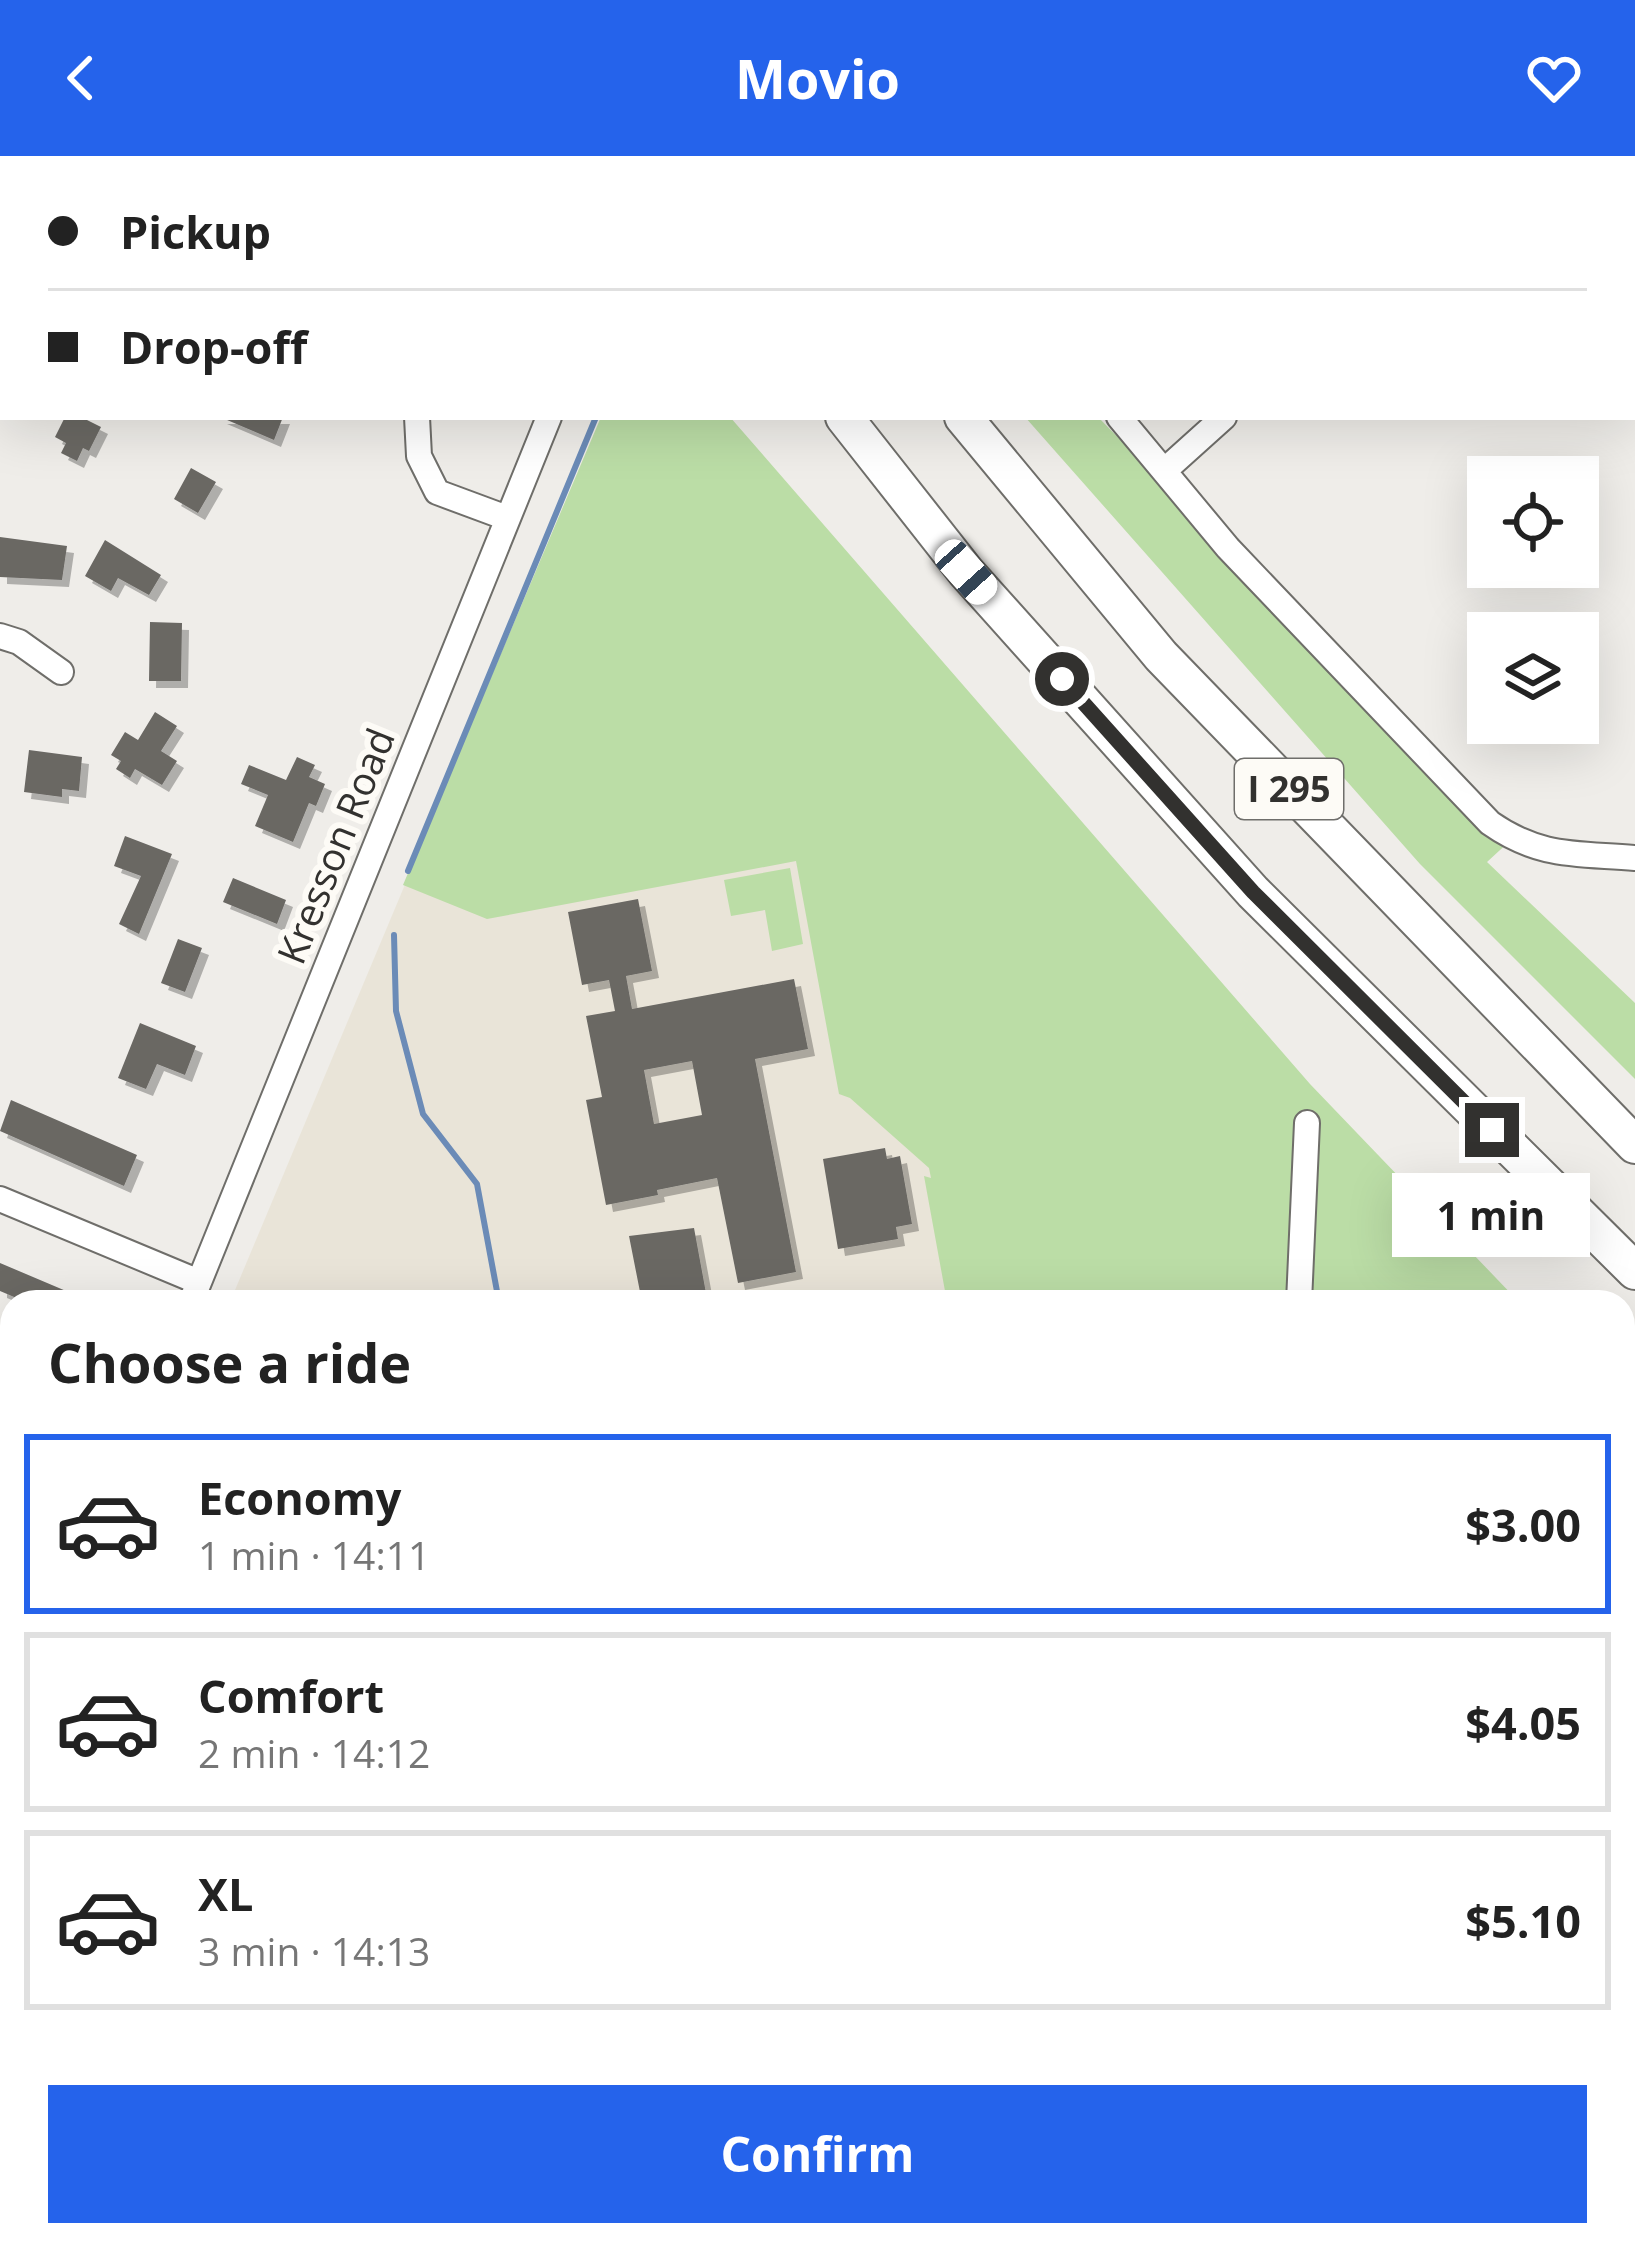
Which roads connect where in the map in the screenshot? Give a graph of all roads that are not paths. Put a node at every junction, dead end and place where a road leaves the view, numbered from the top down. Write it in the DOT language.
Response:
graph roads {
  1 [pos="417,420"];
  2 [pos="548,420"];
  3 [pos="846,420"];
  4 [pos="965,420"];
  5 [pos="1122,420"];
  6 [pos="1212,421"];
  7 [pos="1164,471"];
  8 [pos="507,518"];
  9 [pos="0,636"];
  10 [pos="61,672"];
  11 [pos="1635,858"];
  12 [pos="1307,1123"];
  13 [pos="1635,1144"];
  14 [pos="0,1198"];
  15 [pos="1635,1271"];
  16 [pos="191,1290"];
  17 [pos="196,1290"];
  18 [pos="1300,1290"];
  1 -- 8 [label="street"];
  2 -- 8 [label="street, Kresson Road"];
  3 -- 15 [label="highway, I 295"];
  4 -- 13 [label="highway, I 295"];
  5 -- 7 [label="street"];
  6 -- 7 [label="street"];
  7 -- 11 [label="street"];
  8 -- 17 [label="street, Kresson Road"];
  9 -- 10 [label="street"];
  12 -- 18 [label="street"];
  14 -- 16 [label="street"];
}
